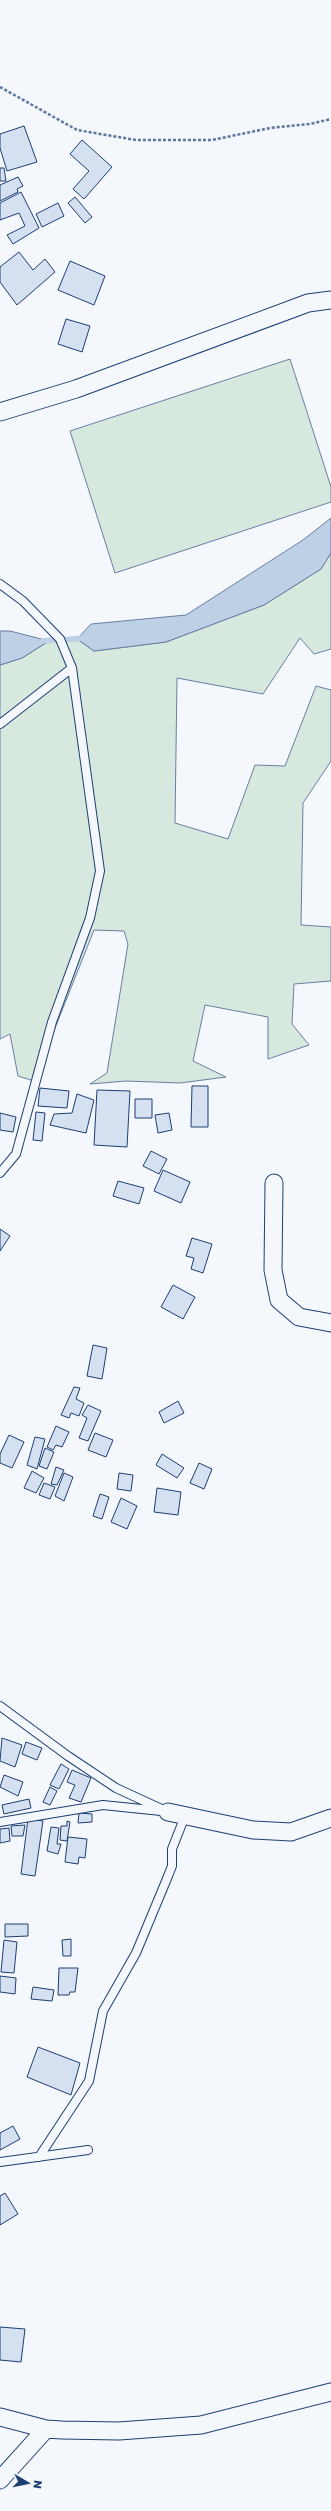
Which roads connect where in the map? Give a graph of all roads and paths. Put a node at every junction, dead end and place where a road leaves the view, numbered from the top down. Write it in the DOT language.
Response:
graph roads {
  1 [pos="0,87"];
  2 [pos="331,119"];
  3 [pos="331,300"];
  4 [pos="0,412"];
  5 [pos="0,584"];
  6 [pos="72,668"];
  7 [pos="0,724"];
  8 [pos="0,1173"];
  9 [pos="274,1183"];
  10 [pos="331,1323"];
  11 [pos="0,1706"];
  12 [pos="168,1812"];
  13 [pos="185,1816"];
  14 [pos="331,1818"];
  15 [pos="0,1822"];
  16 [pos="88,2150"];
  17 [pos="39,2157"];
  18 [pos="0,2162"];
  19 [pos="331,2392"];
  20 [pos="0,2416"];
  21 [pos="46,2429"];
  22 [pos="0,2480"];
  1 -- 2 [label="path"];
  3 -- 4 [label="street"];
  5 -- 6 [label="lane"];
  6 -- 7 [label="lane"];
  6 -- 8 [label="lane"];
  9 -- 10 [label="street"];
  11 -- 12 [label="lane"];
  12 -- 13 [label="street"];
  12 -- 15 [label="lane"];
  13 -- 14 [label="street"];
  13 -- 17 [label="lane"];
  16 -- 17 [label="lane"];
  17 -- 18 [label="lane"];
  19 -- 21 [label="street"];
  20 -- 21 [label="street"];
  21 -- 22 [label="street"];
}
